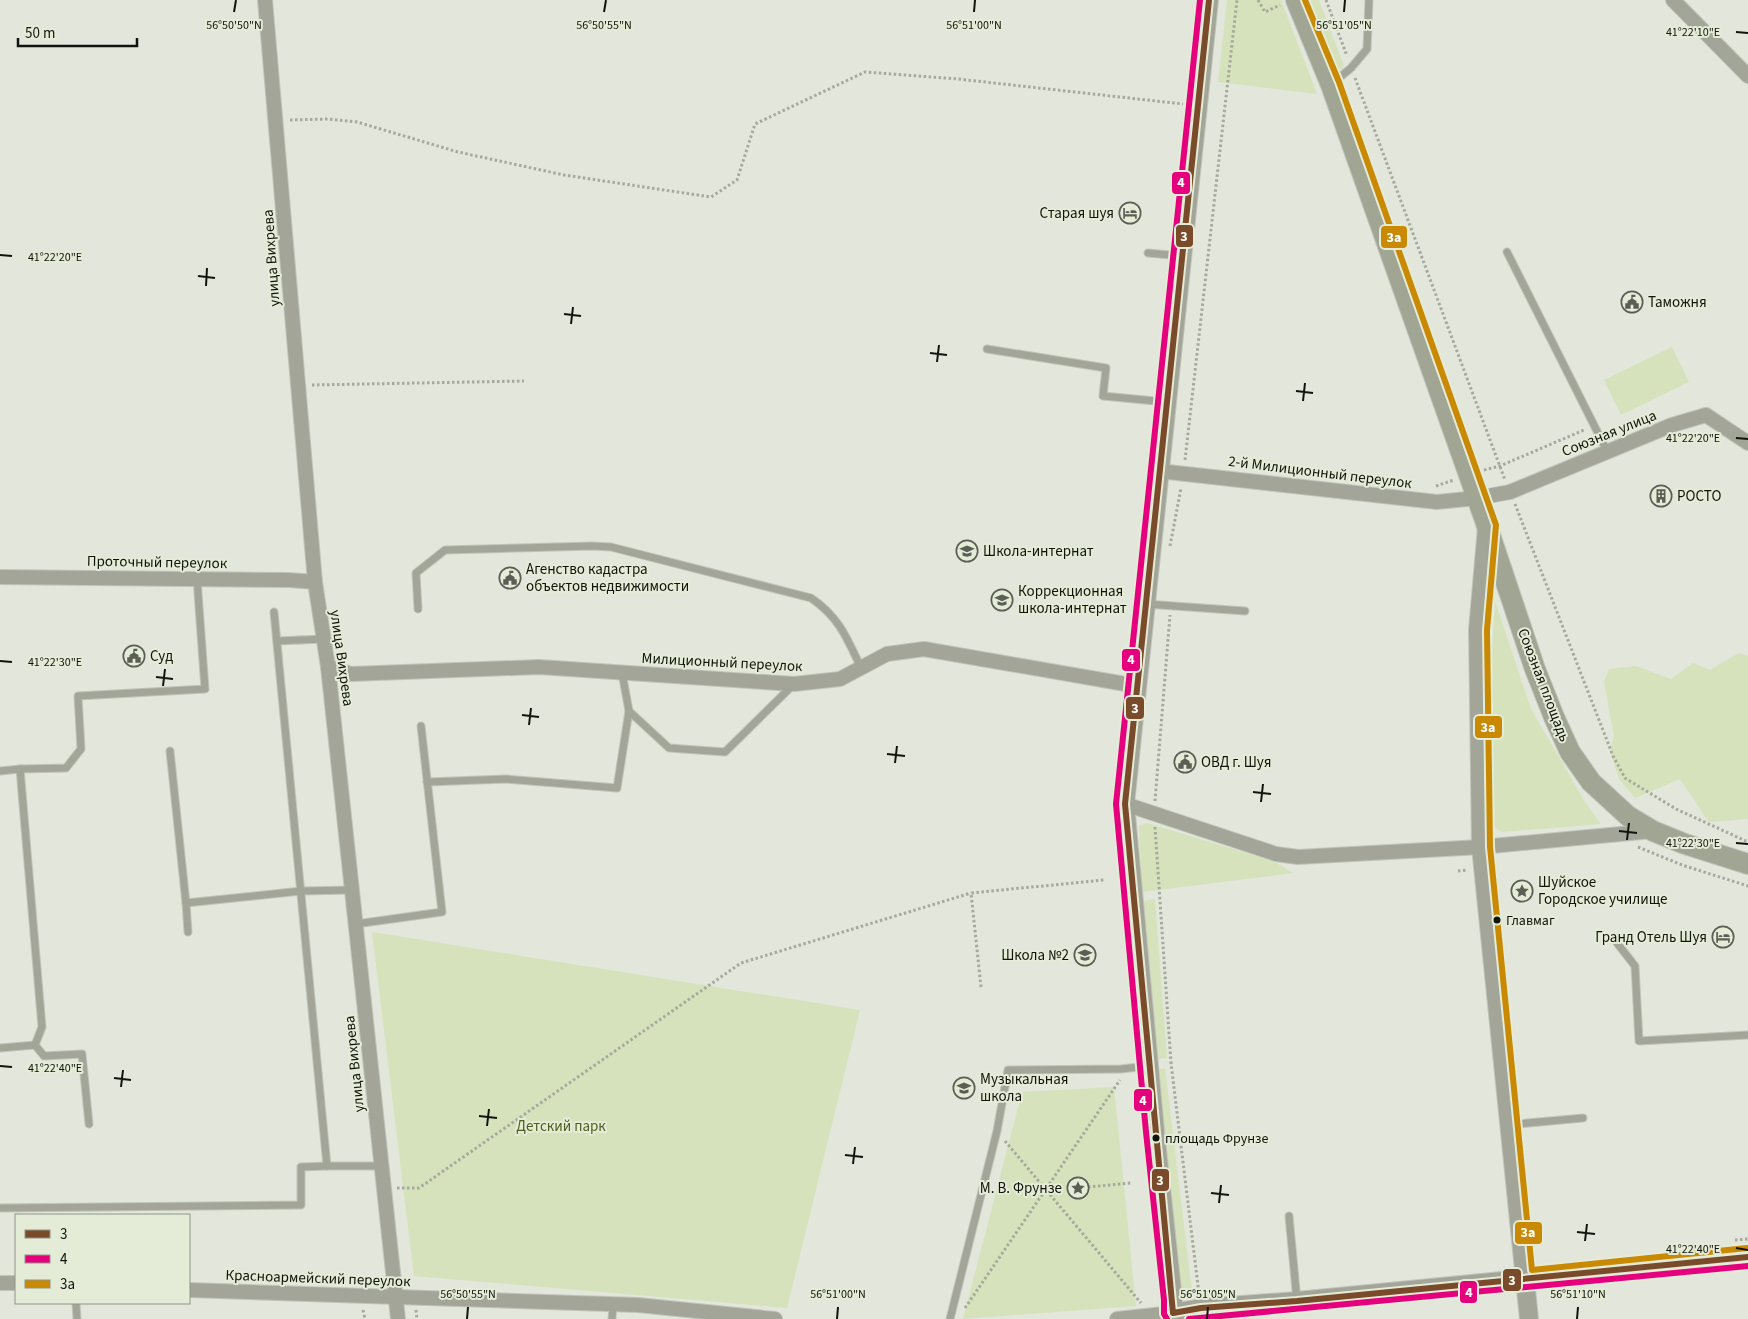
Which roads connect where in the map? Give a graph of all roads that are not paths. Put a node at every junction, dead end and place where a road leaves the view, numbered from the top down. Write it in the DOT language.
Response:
graph roads {
  1 [pos="265,0"];
  2 [pos="1209,0"];
  3 [pos="1296,0"];
  4 [pos="1369,0"];
  5 [pos="1673,0"];
  6 [pos="1748,76"];
  7 [pos="1331,85"];
  8 [pos="1148,252"];
  9 [pos="1507,252"];
  10 [pos="1182,256"];
  11 [pos="987,349"];
  12 [pos="1166,402"];
  13 [pos="1748,443"];
  14 [pos="1607,451"];
  15 [pos="1159,471"];
  16 [pos="1477,498"];
  17 [pos="1487,526"];
  18 [pos="0,577"];
  19 [pos="197,580"];
  20 [pos="314,582"];
  21 [pos="1152,604"];
  22 [pos="418,609"];
  23 [pos="1245,611"];
  24 [pos="274,612"];
  25 [pos="323,639"];
  26 [pos="277,641"];
  27 [pos="328,667"];
  28 [pos="861,668"];
  29 [pos="622,673"];
  30 [pos="794,684"];
  31 [pos="1137,686"];
  32 [pos="629,710"];
  33 [pos="421,726"];
  34 [pos="170,751"];
  35 [pos="20,770"];
  36 [pos="0,771"];
  37 [pos="427,782"];
  38 [pos="1125,804"];
  39 [pos="1653,831"];
  40 [pos="1482,848"];
  41 [pos="1748,864"];
  42 [pos="352,890"];
  43 [pos="301,891"];
  44 [pos="186,903"];
  45 [pos="356,924"];
  46 [pos="188,932"];
  47 [pos="1617,943"];
  48 [pos="1748,1035"];
  49 [pos="35,1045"];
  50 [pos="0,1048"];
  51 [pos="1149,1066"];
  52 [pos="1583,1118"];
  53 [pos="90,1124"];
  54 [pos="1517,1124"];
  55 [pos="327,1166"];
  56 [pos="382,1166"];
  57 [pos="0,1208"];
  58 [pos="1289,1216"];
  59 [pos="1748,1257"];
  60 [pos="1524,1280"];
  61 [pos="0,1283"];
  62 [pos="15,1283"];
  63 [pos="190,1290"];
  64 [pos="396,1298"];
  65 [pos="1297,1301"];
  66 [pos="76,1304"];
  67 [pos="613,1304"];
  68 [pos="1242,1312"];
  69 [pos="1173,1316"];
  70 [pos="77,1319"];
  71 [pos="398,1319"];
  72 [pos="612,1319"];
  73 [pos="775,1319"];
  74 [pos="950,1319"];
  75 [pos="1117,1319"];
  76 [pos="1529,1319"];
  1 -- 20 [label="street, улица Вихрева"];
  2 -- 10 [label="street"];
  3 -- 7 [label="main road, Союзная площадь"];
  4 -- 7 [label="lane"];
  5 -- 6 [label="street"];
  7 -- 16 [label="main road, Союзная площадь"];
  8 -- 10 [label="lane"];
  9 -- 14 [label="lane"];
  10 -- 12 [label="street"];
  11 -- 12 [label="lane"];
  12 -- 15 [label="street"];
  13 -- 14 [label="street, Союзная улица"];
  14 -- 16 [label="street, Союзная улица"];
  15 -- 16 [label="street, 2-й Милиционный переулок"];
  15 -- 21 [label="street"];
  16 -- 17 [label="main road, Союзная площадь"];
  17 -- 39 [label="main road, Союзная площадь"];
  17 -- 40 [label="street"];
  18 -- 19 [label="street, Проточный переулок"];
  19 -- 20 [label="street, Проточный переулок"];
  19 -- 35 [label="lane"];
  20 -- 25 [label="street, улица Вихрева"];
  21 -- 23 [label="lane"];
  21 -- 31 [label="street"];
  22 -- 28 [label="lane"];
  24 -- 26 [label="lane"];
  25 -- 26 [label="lane"];
  25 -- 27 [label="street, улица Вихрева"];
  26 -- 43 [label="lane"];
  27 -- 29 [label="street, Милиционный переулок"];
  27 -- 42 [label="street, улица Вихрева"];
  28 -- 30 [label="street, Милиционный переулок"];
  28 -- 31 [label="street, Милиционный переулок"];
  29 -- 30 [label="street, Милиционный переулок"];
  29 -- 32 [label="lane"];
  30 -- 32 [label="lane"];
  31 -- 38 [label="street"];
  32 -- 37 [label="lane"];
  33 -- 37 [label="lane"];
  34 -- 44 [label="lane"];
  35 -- 36 [label="lane"];
  35 -- 49 [label="lane"];
  37 -- 45 [label="lane"];
  38 -- 40 [label="street"];
  38 -- 51 [label="street"];
  39 -- 40 [label="street"];
  39 -- 41 [label="main road, Союзная площадь"];
  40 -- 60 [label="street"];
  42 -- 43 [label="lane"];
  42 -- 45 [label="street, улица Вихрева"];
  43 -- 44 [label="lane"];
  43 -- 55 [label="lane"];
  44 -- 46 [label="lane"];
  45 -- 56 [label="street, улица Вихрева"];
  47 -- 48 [label="lane"];
  49 -- 50 [label="lane"];
  49 -- 53 [label="lane"];
  51 -- 69 [label="street"];
  51 -- 74 [label="lane"];
  52 -- 54 [label="lane"];
  55 -- 56 [label="lane"];
  55 -- 57 [label="lane"];
  56 -- 64 [label="street, улица Вихрева"];
  58 -- 65 [label="lane"];
  59 -- 60 [label="street"];
  60 -- 65 [label="street"];
  60 -- 76 [label="street"];
  61 -- 62 [label="street"];
  63 -- 64 [label="street, Красноармейский переулок"];
  64 -- 67 [label="street, Красноармейский переулок"];
  64 -- 71 [label="street, улица Вихрева"];
  65 -- 68 [label="street"];
  66 -- 70 [label="lane"];
  67 -- 72 [label="lane"];
  67 -- 73 [label="street, Красноармейский переулок"];
  68 -- 69 [label="street"];
  69 -- 75 [label="street"];
}
